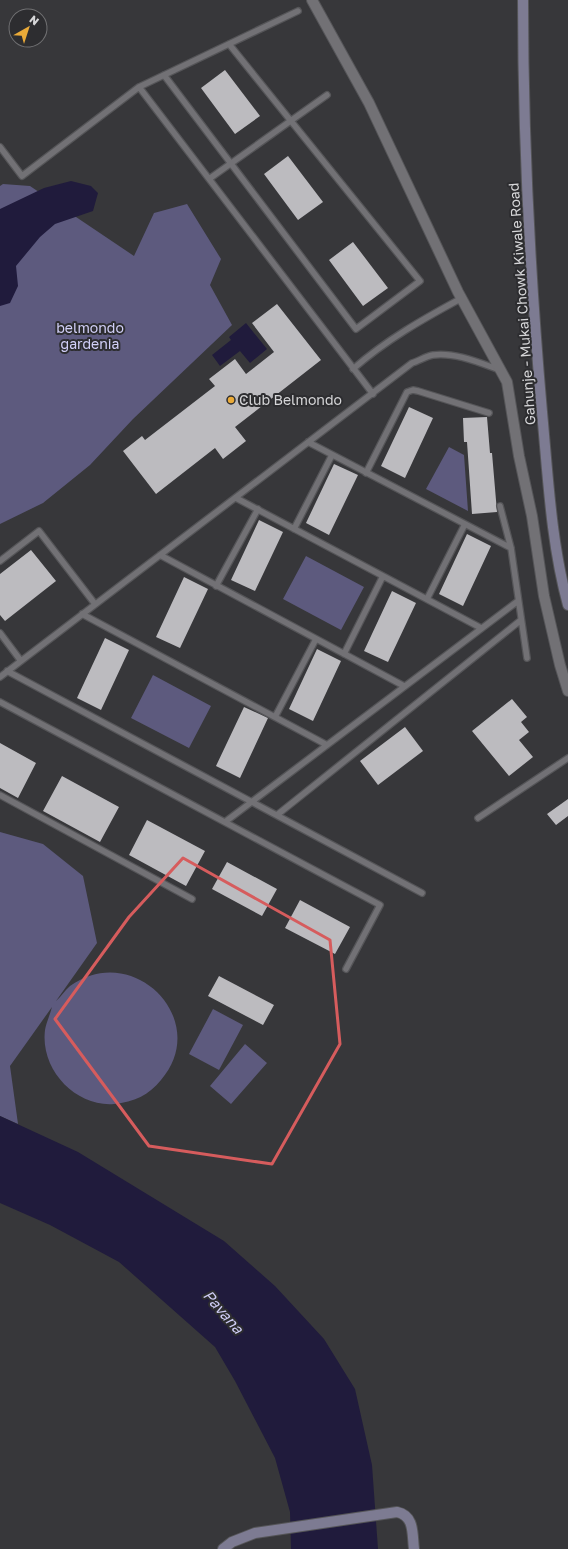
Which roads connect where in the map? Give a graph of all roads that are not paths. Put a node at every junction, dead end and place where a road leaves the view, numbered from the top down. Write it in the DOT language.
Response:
graph roads {
  1 [pos="312,0"];
  2 [pos="523,0"];
  3 [pos="298,12"];
  4 [pos="229,44"];
  5 [pos="164,75"];
  6 [pos="139,87"];
  7 [pos="327,95"];
  8 [pos="291,121"];
  9 [pos="0,147"];
  10 [pos="231,163"];
  11 [pos="209,179"];
  12 [pos="462,298"];
  13 [pos="353,369"];
  14 [pos="500,370"];
  15 [pos="373,394"];
  16 [pos="489,413"];
  17 [pos="308,442"];
  18 [pos="332,455"];
  19 [pos="366,472"];
  20 [pos="236,498"];
  21 [pos="500,506"];
  22 [pos="258,509"];
  23 [pos="465,524"];
  24 [pos="294,529"];
  25 [pos="511,548"];
  26 [pos="160,555"];
  27 [pos="0,561"];
  28 [pos="383,576"];
  29 [pos="216,586"];
  30 [pos="427,600"];
  31 [pos="518,601"];
  32 [pos="95,604"];
  33 [pos="568,605"];
  34 [pos="82,614"];
  35 [pos="521,620"];
  36 [pos="481,628"];
  37 [pos="0,633"];
  38 [pos="316,639"];
  39 [pos="344,654"];
  40 [pos="527,658"];
  41 [pos="20,661"];
  42 [pos="7,671"];
  43 [pos="0,677"];
  44 [pos="404,686"];
  45 [pos="568,691"];
  46 [pos="0,702"];
  47 [pos="275,717"];
  48 [pos="327,745"];
  49 [pos="568,758"];
  50 [pos="0,795"];
  51 [pos="252,802"];
  52 [pos="277,815"];
  53 [pos="478,818"];
  54 [pos="224,822"];
  55 [pos="422,893"];
  56 [pos="192,899"];
  57 [pos="346,969"];
  58 [pos="223,1549"];
  59 [pos="414,1549"];
  1 -- 12 [label="street"];
  2 -- 33 [label="street, Gahunje - Mukai Chowk Kiwale Road"];
  3 -- 4 [label="lane"];
  4 -- 5 [label="lane"];
  4 -- 8 [label="lane"];
  5 -- 6 [label="lane"];
  5 -- 10 [label="lane"];
  6 -- 9 [label="lane"];
  6 -- 11 [label="lane"];
  7 -- 8 [label="lane"];
  8 -- 10 [label="lane"];
  8 -- 10 [label="lane"];
  10 -- 11 [label="lane"];
  11 -- 13 [label="lane"];
  12 -- 13 [label="lane"];
  12 -- 14 [label="street"];
  13 -- 15 [label="lane"];
  14 -- 15 [label="lane"];
  14 -- 45 [label="street"];
  15 -- 17 [label="lane"];
  16 -- 19 [label="lane"];
  17 -- 18 [label="lane"];
  17 -- 20 [label="lane"];
  18 -- 19 [label="lane"];
  18 -- 24 [label="lane"];
  19 -- 23 [label="lane"];
  20 -- 22 [label="lane"];
  20 -- 26 [label="lane"];
  21 -- 25 [label="lane"];
  22 -- 24 [label="lane"];
  22 -- 29 [label="lane"];
  23 -- 25 [label="lane"];
  23 -- 30 [label="lane"];
  24 -- 28 [label="lane"];
  25 -- 31 [label="lane"];
  26 -- 29 [label="lane"];
  26 -- 32 [label="lane"];
  27 -- 32 [label="lane"];
  28 -- 30 [label="lane"];
  28 -- 39 [label="lane"];
  29 -- 38 [label="lane"];
  30 -- 36 [label="lane"];
  31 -- 35 [label="lane"];
  31 -- 36 [label="lane"];
  32 -- 34 [label="lane"];
  34 -- 41 [label="lane"];
  34 -- 47 [label="lane"];
  35 -- 40 [label="lane"];
  35 -- 52 [label="lane"];
  36 -- 44 [label="lane"];
  37 -- 41 [label="lane"];
  38 -- 39 [label="lane"];
  38 -- 47 [label="lane"];
  39 -- 44 [label="lane"];
  41 -- 42 [label="lane"];
  42 -- 43 [label="lane"];
  42 -- 51 [label="lane"];
  44 -- 48 [label="lane"];
  46 -- 54 [label="lane"];
  47 -- 48 [label="lane"];
  48 -- 51 [label="lane"];
  49 -- 53 [label="lane"];
  50 -- 56 [label="lane"];
  51 -- 52 [label="lane"];
  51 -- 54 [label="lane"];
  52 -- 55 [label="lane"];
  54 -- 57 [label="lane"];
  58 -- 59 [label="street"];
}
